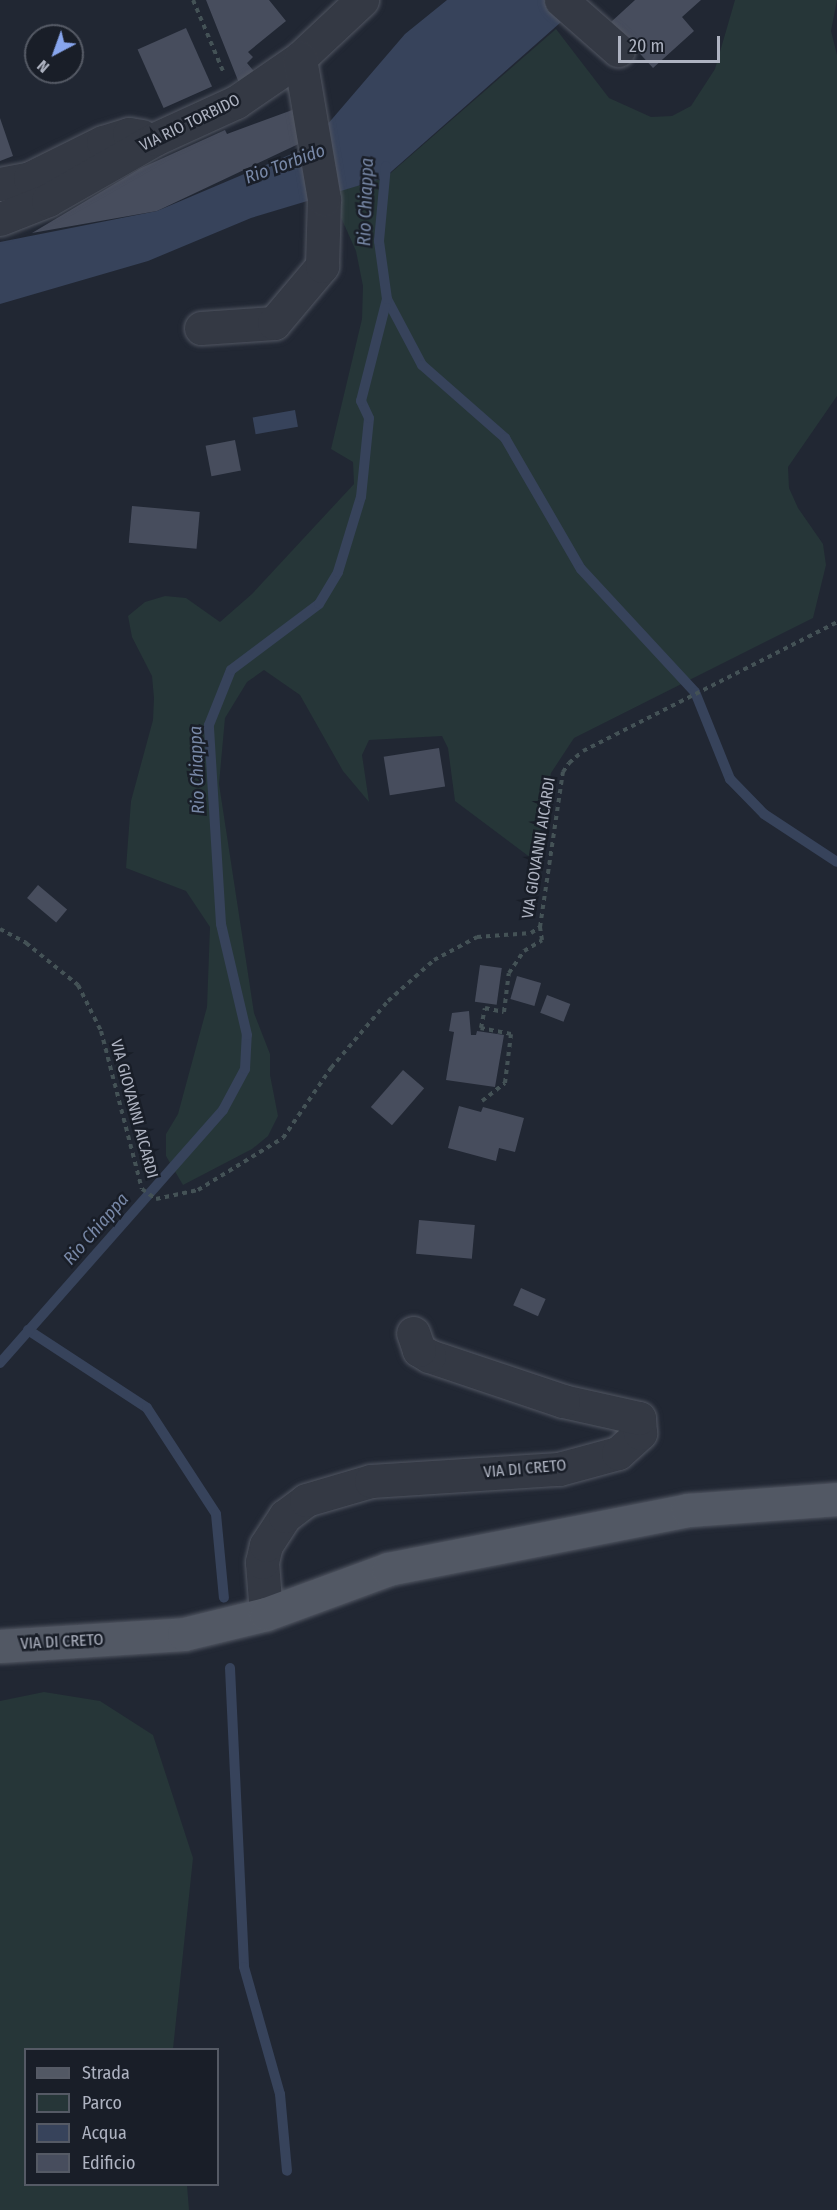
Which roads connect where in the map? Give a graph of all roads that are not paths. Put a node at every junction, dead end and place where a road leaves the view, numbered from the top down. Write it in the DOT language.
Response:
graph roads {
  1 [pos="362,0"];
  2 [pos="569,9"];
  3 [pos="618,50"];
  4 [pos="300,58"];
  5 [pos="155,139"];
  6 [pos="0,184"];
  7 [pos="0,219"];
  8 [pos="201,328"];
  9 [pos="413,1333"];
  10 [pos="837,1499"];
  11 [pos="266,1614"];
  12 [pos="0,1646"];
  1 -- 4 [label="street, VIA RIO TORBIDO"];
  2 -- 3 [label="street"];
  4 -- 5 [label="street, VIA RIO TORBIDO"];
  4 -- 8 [label="street"];
  5 -- 6 [label="street"];
  5 -- 7 [label="street, VIA RIO TORBIDO"];
  9 -- 11 [label="street, VIA DI CRETO"];
  10 -- 11 [label="main road, VIA DI CRETO"];
  11 -- 12 [label="main road, VIA DI CRETO"];
}
